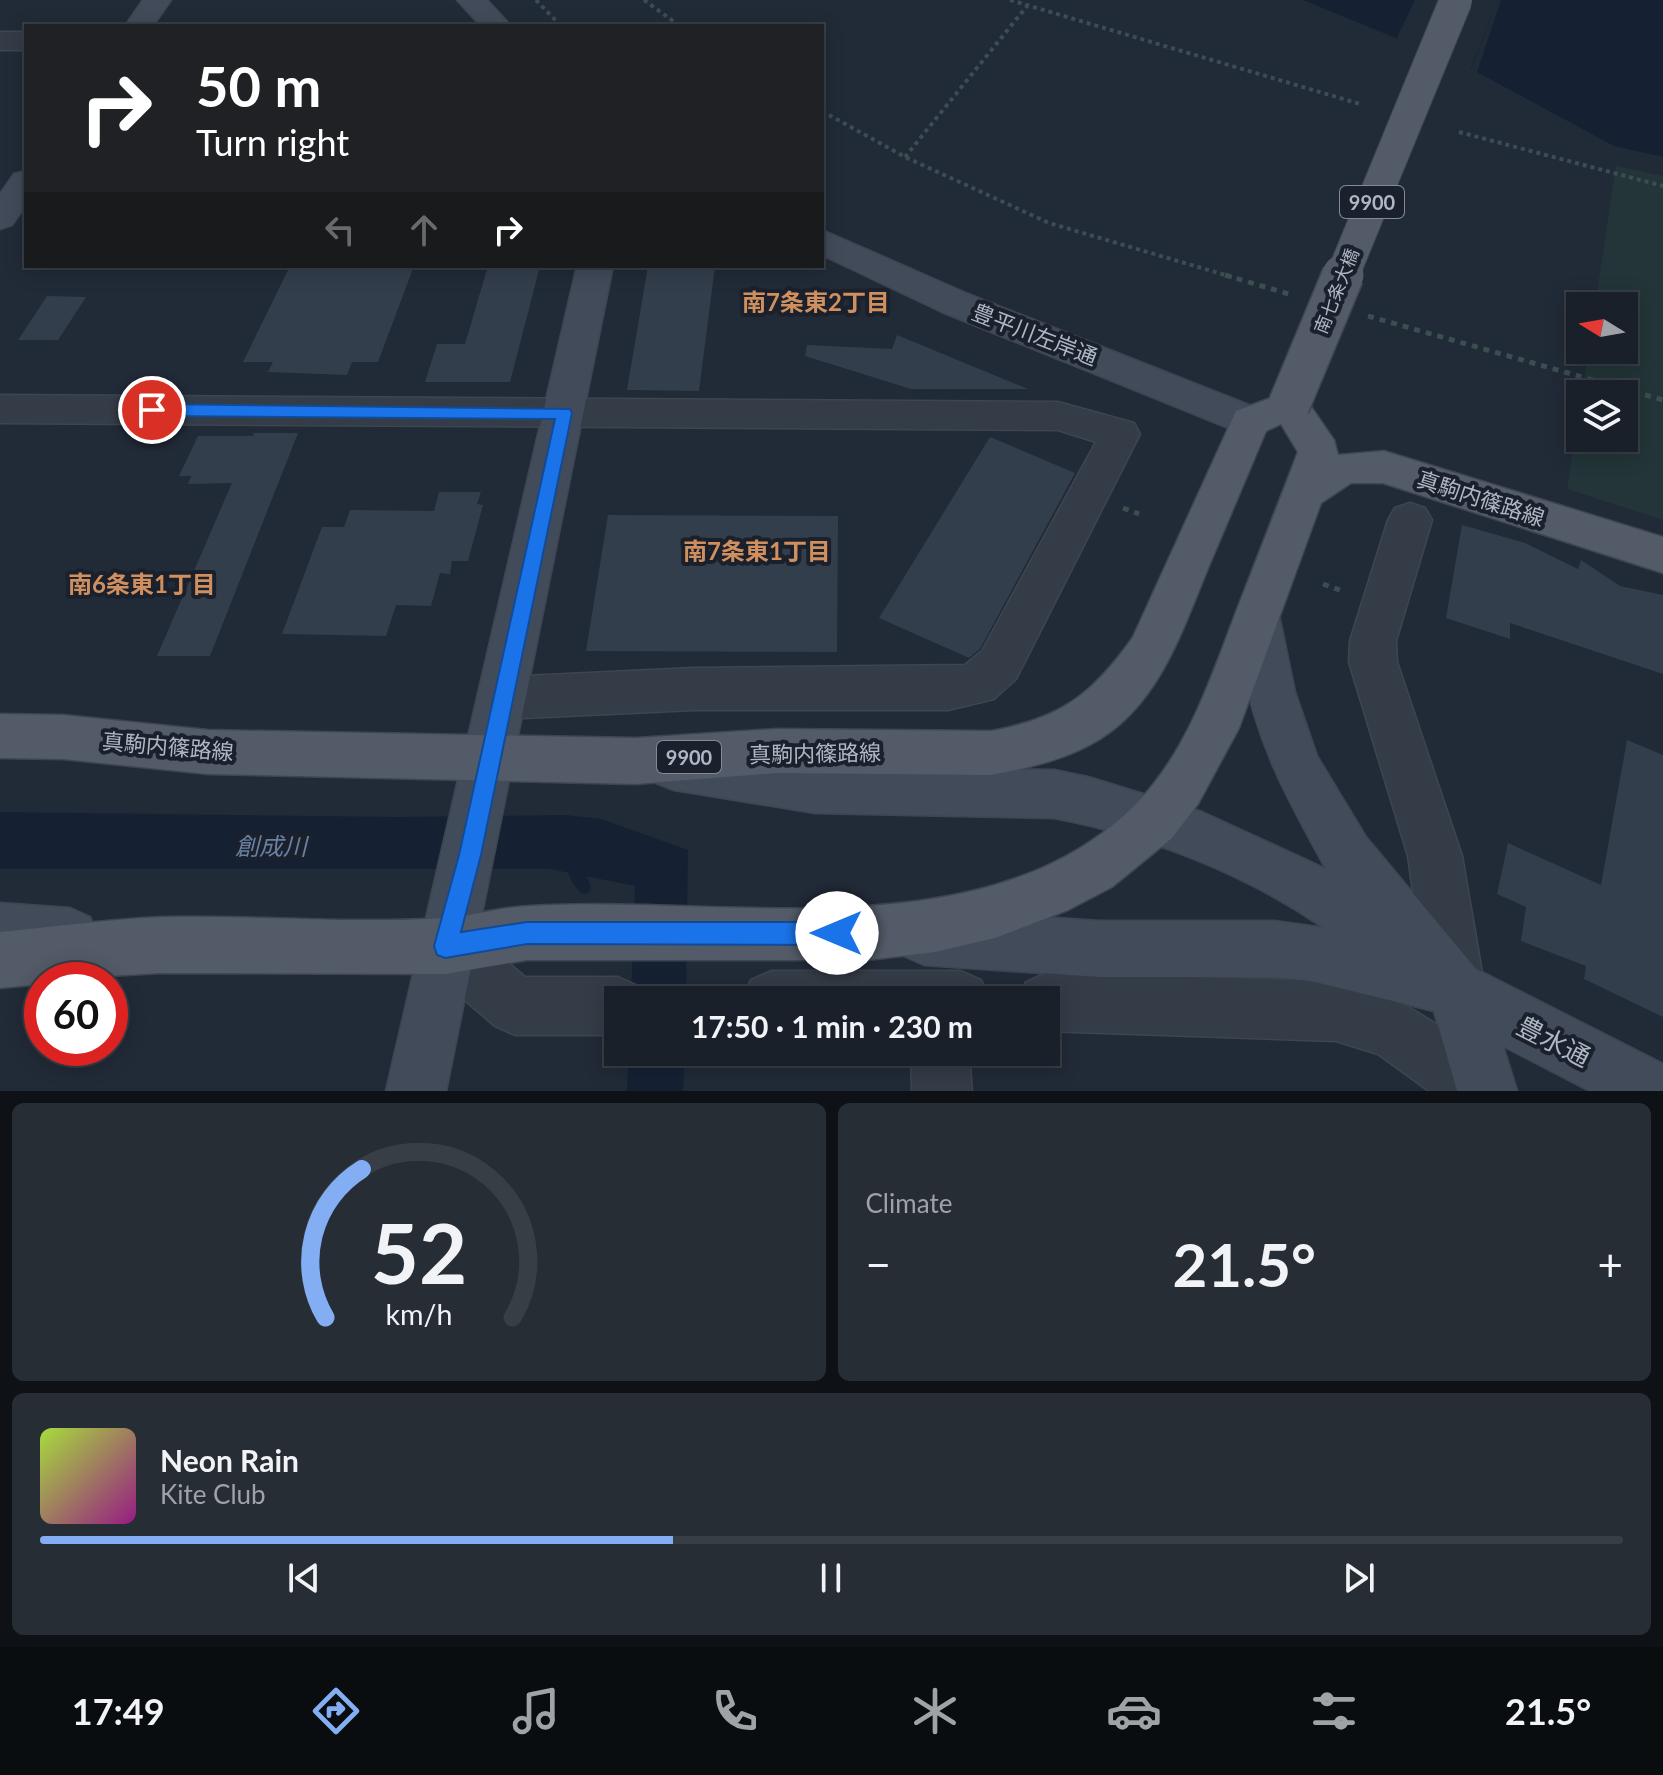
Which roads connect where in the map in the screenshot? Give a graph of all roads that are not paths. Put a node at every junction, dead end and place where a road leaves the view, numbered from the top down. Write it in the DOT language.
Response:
graph roads {
  1 [pos="157,0"];
  2 [pos="471,0"];
  3 [pos="1456,0"];
  4 [pos="140,24"];
  5 [pos="495,24"];
  6 [pos="0,41"];
  7 [pos="24,41"];
  8 [pos="824,242"];
  9 [pos="595,268"];
  10 [pos="1289,405"];
  11 [pos="0,409"];
  12 [pos="564,413"];
  13 [pos="1250,421"];
  14 [pos="1303,494"];
  15 [pos="1410,520"];
  16 [pos="1663,555"];
  17 [pos="1257,620"];
  18 [pos="504,698"];
  19 [pos="0,736"];
  20 [pos="491,756"];
  21 [pos="636,761"];
  22 [pos="1154,821"];
  23 [pos="0,930"];
  24 [pos="868,933"];
  25 [pos="160,945"];
  26 [pos="445,946"];
  27 [pos="0,960"];
  28 [pos="1456,990"];
  29 [pos="1060,1002"];
  30 [pos="604,1006"];
  31 [pos="941,1066"];
  32 [pos="416,1091"];
  33 [pos="942,1091"];
  34 [pos="1475,1091"];
  35 [pos="1487,1091"];
  36 [pos="1653,1091"];
  1 -- 4 [label="street"];
  2 -- 5 [label="street"];
  3 -- 10 [label="main road, 南七条大橋 / 9900, bridge"];
  6 -- 7 [label="street"];
  8 -- 13 [label="street, 豊平川左岸通"];
  9 -- 12 [label="street"];
  10 -- 13 [label="main road"];
  10 -- 14 [label="main road"];
  11 -- 12 [label="street"];
  12 -- 18 [label="street"];
  12 -- 18 [label="street"];
  13 -- 21 [label="main road, 真駒内篠路線 / 9900"];
  14 -- 16 [label="main road, 真駒内篠路線"];
  14 -- 17 [label="main road"];
  15 -- 28 [label="street"];
  17 -- 22 [label="main road"];
  17 -- 28 [label="street"];
  18 -- 20 [label="street"];
  19 -- 20 [label="main road, 真駒内篠路線 / 9900"];
  20 -- 21 [label="main road, 真駒内篠路線 / 9900"];
  20 -- 26 [label="street"];
  21 -- 22 [label="street"];
  22 -- 24 [label="main road"];
  22 -- 28 [label="street"];
  23 -- 25 [label="street"];
  24 -- 26 [label="main road"];
  24 -- 28 [label="street"];
  25 -- 26 [label="main road"];
  25 -- 27 [label="main road"];
  26 -- 30 [label="street"];
  26 -- 32 [label="street"];
  28 -- 35 [label="street"];
  28 -- 36 [label="street, 豊水通"];
  29 -- 34 [label="street"];
  31 -- 33 [label="street"];
}
